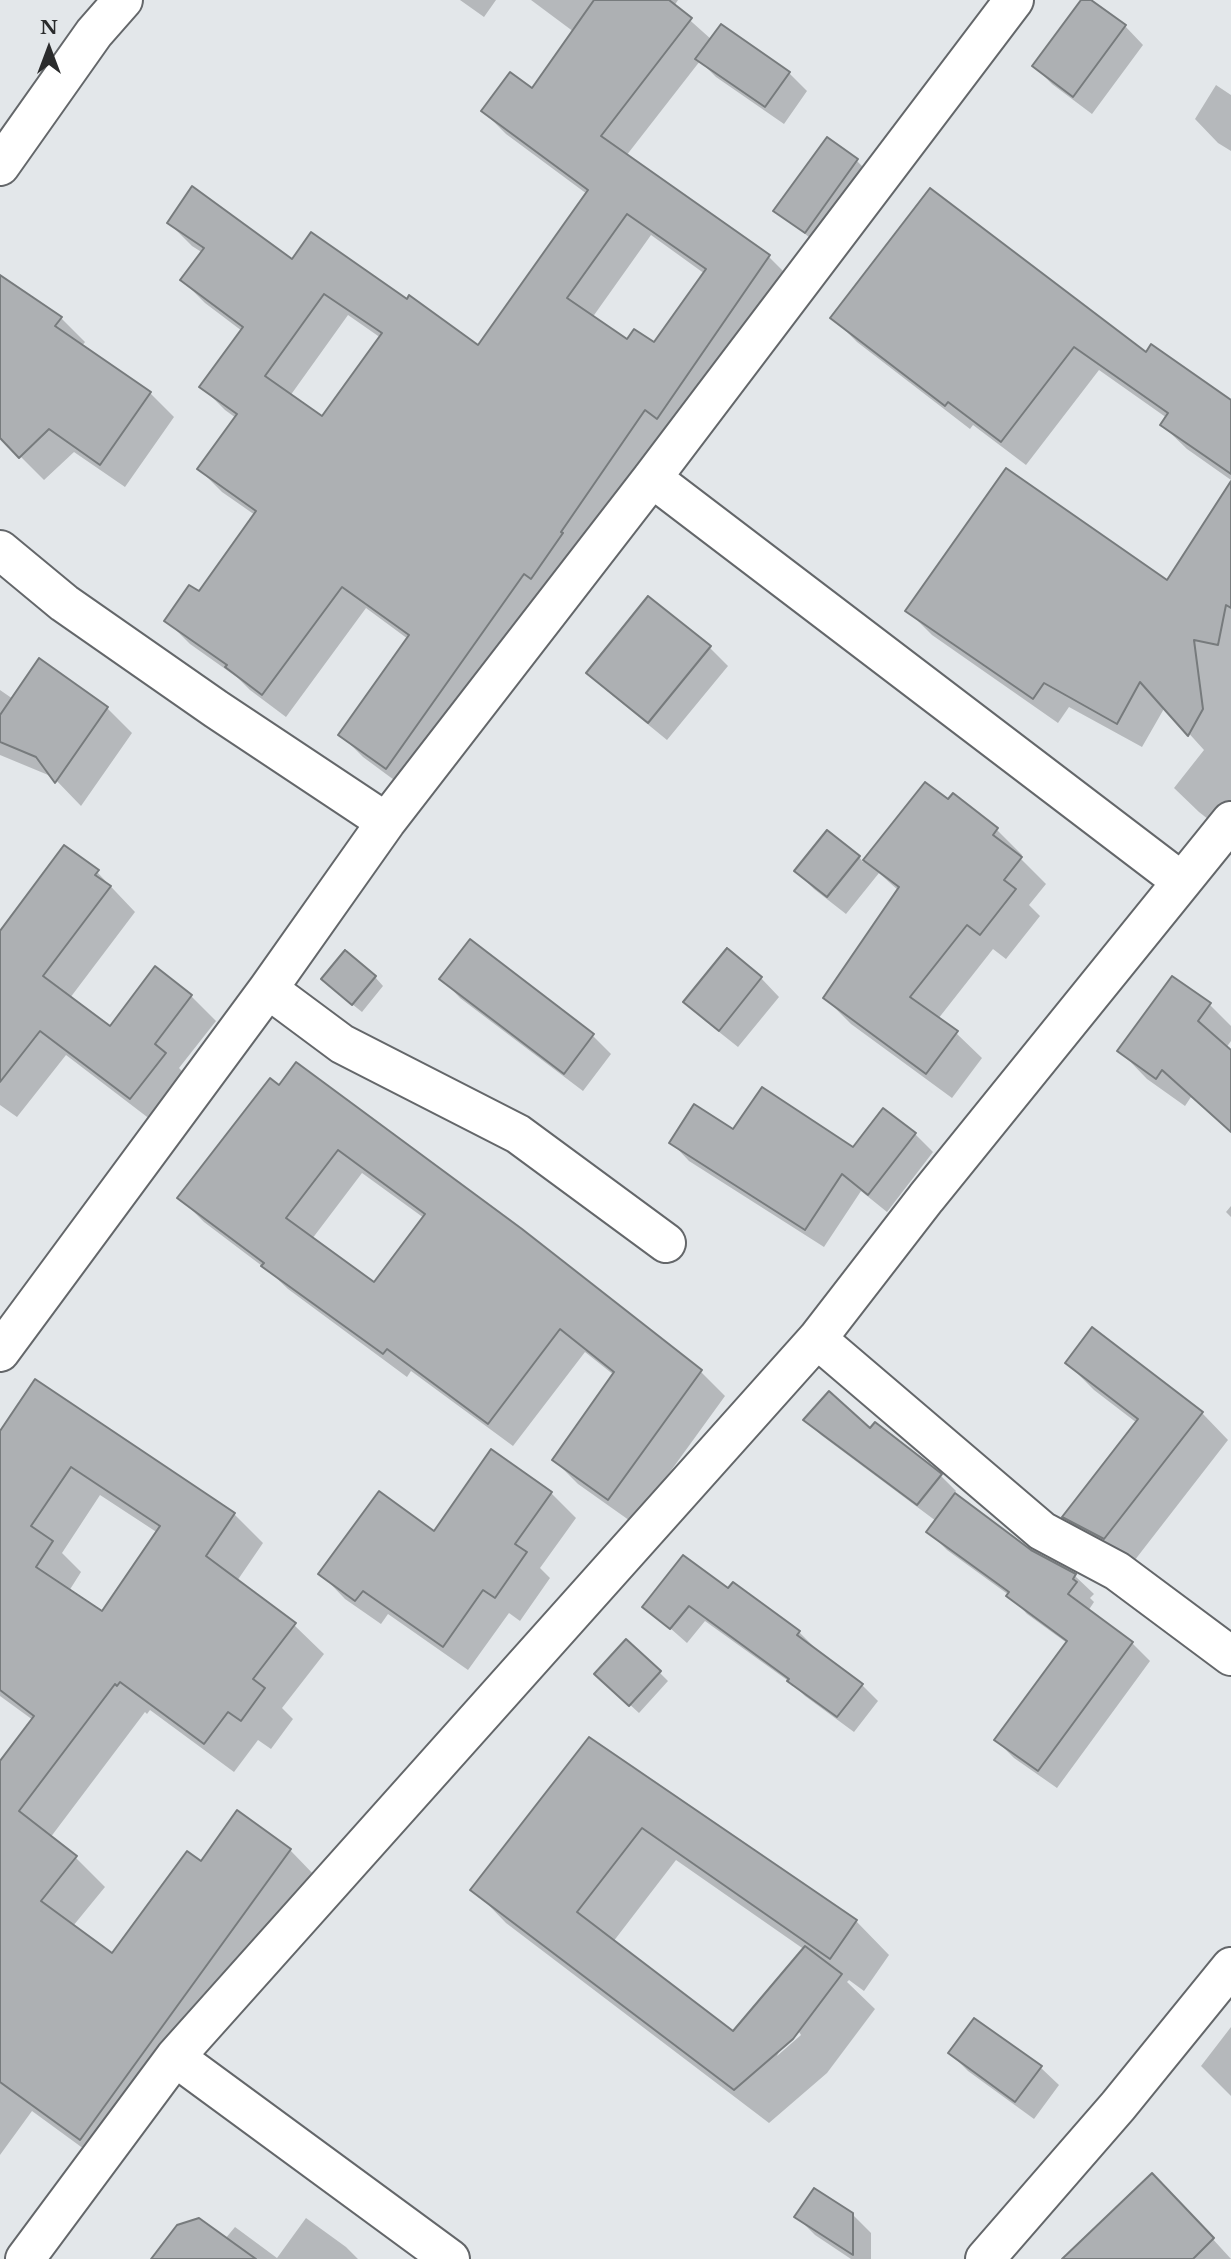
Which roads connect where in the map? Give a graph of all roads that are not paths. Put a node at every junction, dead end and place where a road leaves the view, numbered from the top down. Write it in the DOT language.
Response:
graph roads {
  1 [pos="123,0"];
  2 [pos="1014,0"];
  3 [pos="0,166"];
  4 [pos="652,478"];
  5 [pos="0,550"];
  6 [pos="386,821"];
  7 [pos="1231,821"];
  8 [pos="1181,881"];
  9 [pos="268,989"];
  10 [pos="666,1243"];
  11 [pos="817,1339"];
  12 [pos="0,1352"];
  13 [pos="1231,1656"];
  14 [pos="1231,1966"];
  15 [pos="175,2057"];
  16 [pos="24,2259"];
  17 [pos="450,2259"];
  18 [pos="985,2259"];
  1 -- 3 [label="street"];
  2 -- 4 [label="street"];
  4 -- 6 [label="street"];
  4 -- 8 [label="street"];
  5 -- 6 [label="street"];
  6 -- 9 [label="street"];
  7 -- 8 [label="street"];
  8 -- 11 [label="street"];
  9 -- 10 [label="street"];
  9 -- 12 [label="street"];
  11 -- 13 [label="street"];
  11 -- 15 [label="street"];
  14 -- 18 [label="street"];
  15 -- 16 [label="street"];
  15 -- 17 [label="street"];
}
